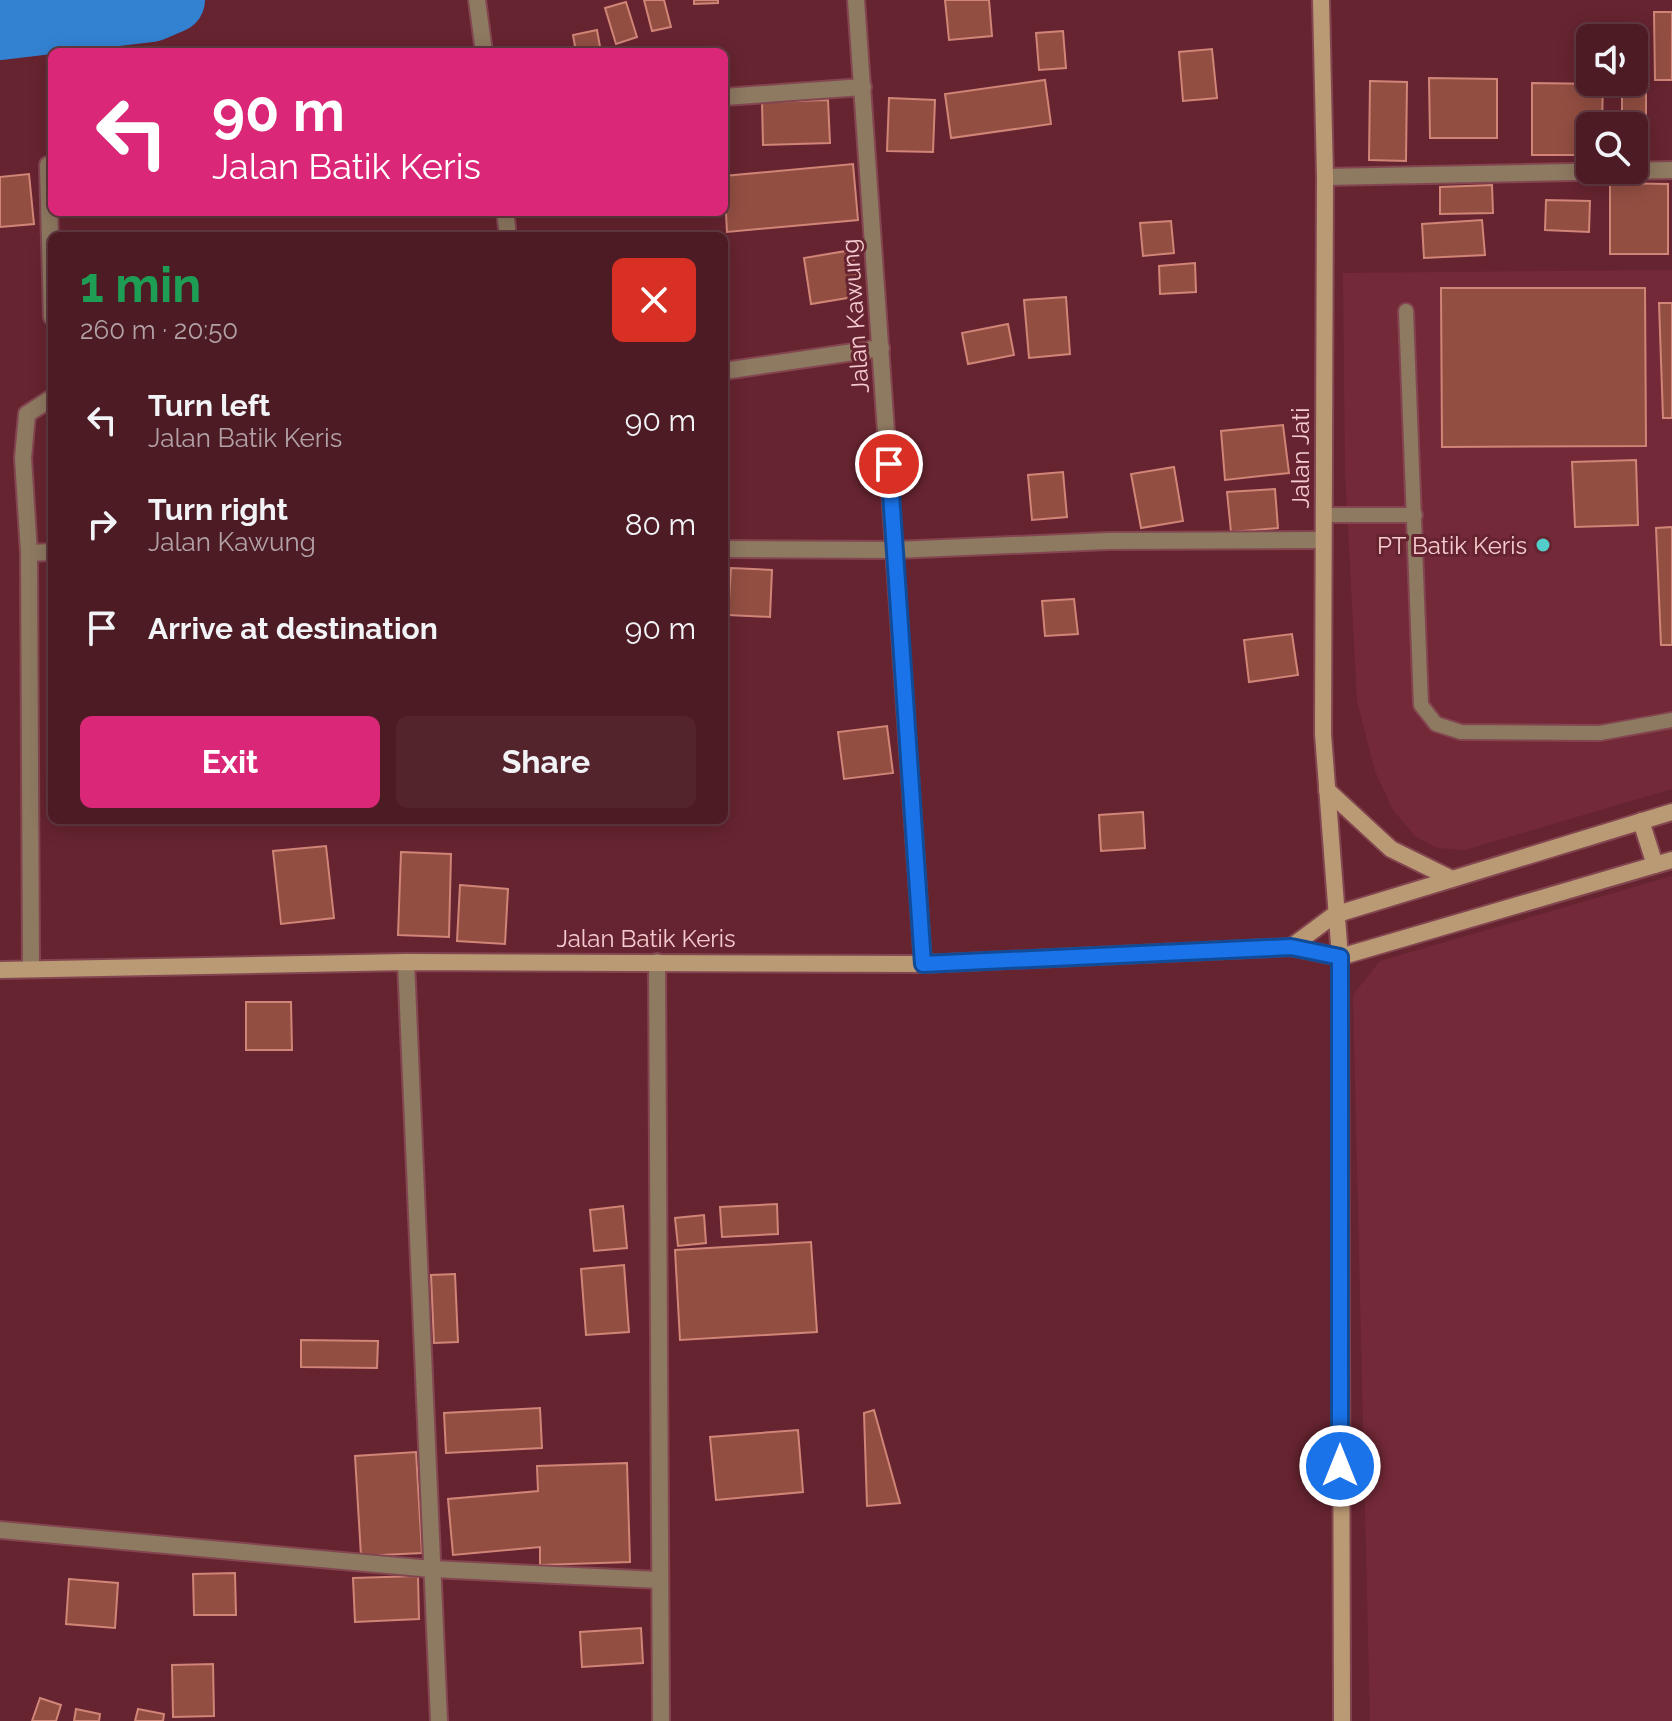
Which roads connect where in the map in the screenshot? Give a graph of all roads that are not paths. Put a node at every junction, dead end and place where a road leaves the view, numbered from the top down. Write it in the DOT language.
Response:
graph roads {
  1 [pos="477,0"];
  2 [pos="856,0"];
  3 [pos="1321,0"];
  4 [pos="483,48"];
  5 [pos="863,87"];
  6 [pos="728,97"];
  7 [pos="1672,170"];
  8 [pos="1325,177"];
  9 [pos="1406,311"];
  10 [pos="881,348"];
  11 [pos="728,370"];
  12 [pos="48,400"];
  13 [pos="1324,515"];
  14 [pos="1415,515"];
  15 [pos="1323,540"];
  16 [pos="728,549"];
  17 [pos="895,550"];
  18 [pos="48,552"];
  19 [pos="29,553"];
  20 [pos="1672,720"];
  21 [pos="1327,790"];
  22 [pos="1672,812"];
  23 [pos="1641,821"];
  24 [pos="1672,860"];
  25 [pos="1655,865"];
  26 [pos="1452,879"];
  27 [pos="1334,915"];
  28 [pos="1291,947"];
  29 [pos="1340,957"];
  30 [pos="406,962"];
  31 [pos="657,962"];
  32 [pos="923,964"];
  33 [pos="31,968"];
  34 [pos="0,970"];
  35 [pos="0,1530"];
  36 [pos="432,1569"];
  37 [pos="659,1580"];
  38 [pos="439,1721"];
  39 [pos="661,1721"];
  40 [pos="1342,1721"];
  1 -- 4 [label="street"];
  2 -- 5 [label="street, Jalan Kawung"];
  3 -- 8 [label="street, Jalan Jati"];
  5 -- 6 [label="street"];
  5 -- 10 [label="street, Jalan Kawung"];
  7 -- 8 [label="street"];
  8 -- 13 [label="street, Jalan Jati"];
  9 -- 14 [label="lane"];
  10 -- 11 [label="street"];
  10 -- 17 [label="street, Jalan Kawung"];
  12 -- 19 [label="street"];
  13 -- 14 [label="lane"];
  13 -- 15 [label="street, Jalan Jati"];
  14 -- 20 [label="lane"];
  15 -- 17 [label="street"];
  15 -- 21 [label="street, Jalan Jati"];
  16 -- 17 [label="street"];
  17 -- 32 [label="street, Jalan Kawung"];
  18 -- 19 [label="street"];
  19 -- 33 [label="street"];
  21 -- 26 [label="street"];
  21 -- 27 [label="street, Jalan Jati"];
  22 -- 23 [label="street"];
  23 -- 25 [label="street"];
  23 -- 26 [label="street"];
  24 -- 25 [label="street"];
  25 -- 29 [label="street"];
  26 -- 27 [label="street"];
  27 -- 28 [label="street"];
  27 -- 29 [label="street, Jalan Jati"];
  28 -- 29 [label="street, Jalan Batik Keris"];
  28 -- 32 [label="street, Jalan Batik Keris"];
  29 -- 40 [label="street, Jalan Jati"];
  30 -- 31 [label="street, Jalan Batik Keris"];
  30 -- 33 [label="street, Jalan Batik Keris"];
  30 -- 36 [label="street"];
  31 -- 32 [label="street, Jalan Batik Keris"];
  31 -- 37 [label="street"];
  33 -- 34 [label="street, Jalan Batik Keris"];
  35 -- 36 [label="street"];
  36 -- 37 [label="street"];
  36 -- 38 [label="street"];
  37 -- 39 [label="street"];
}
